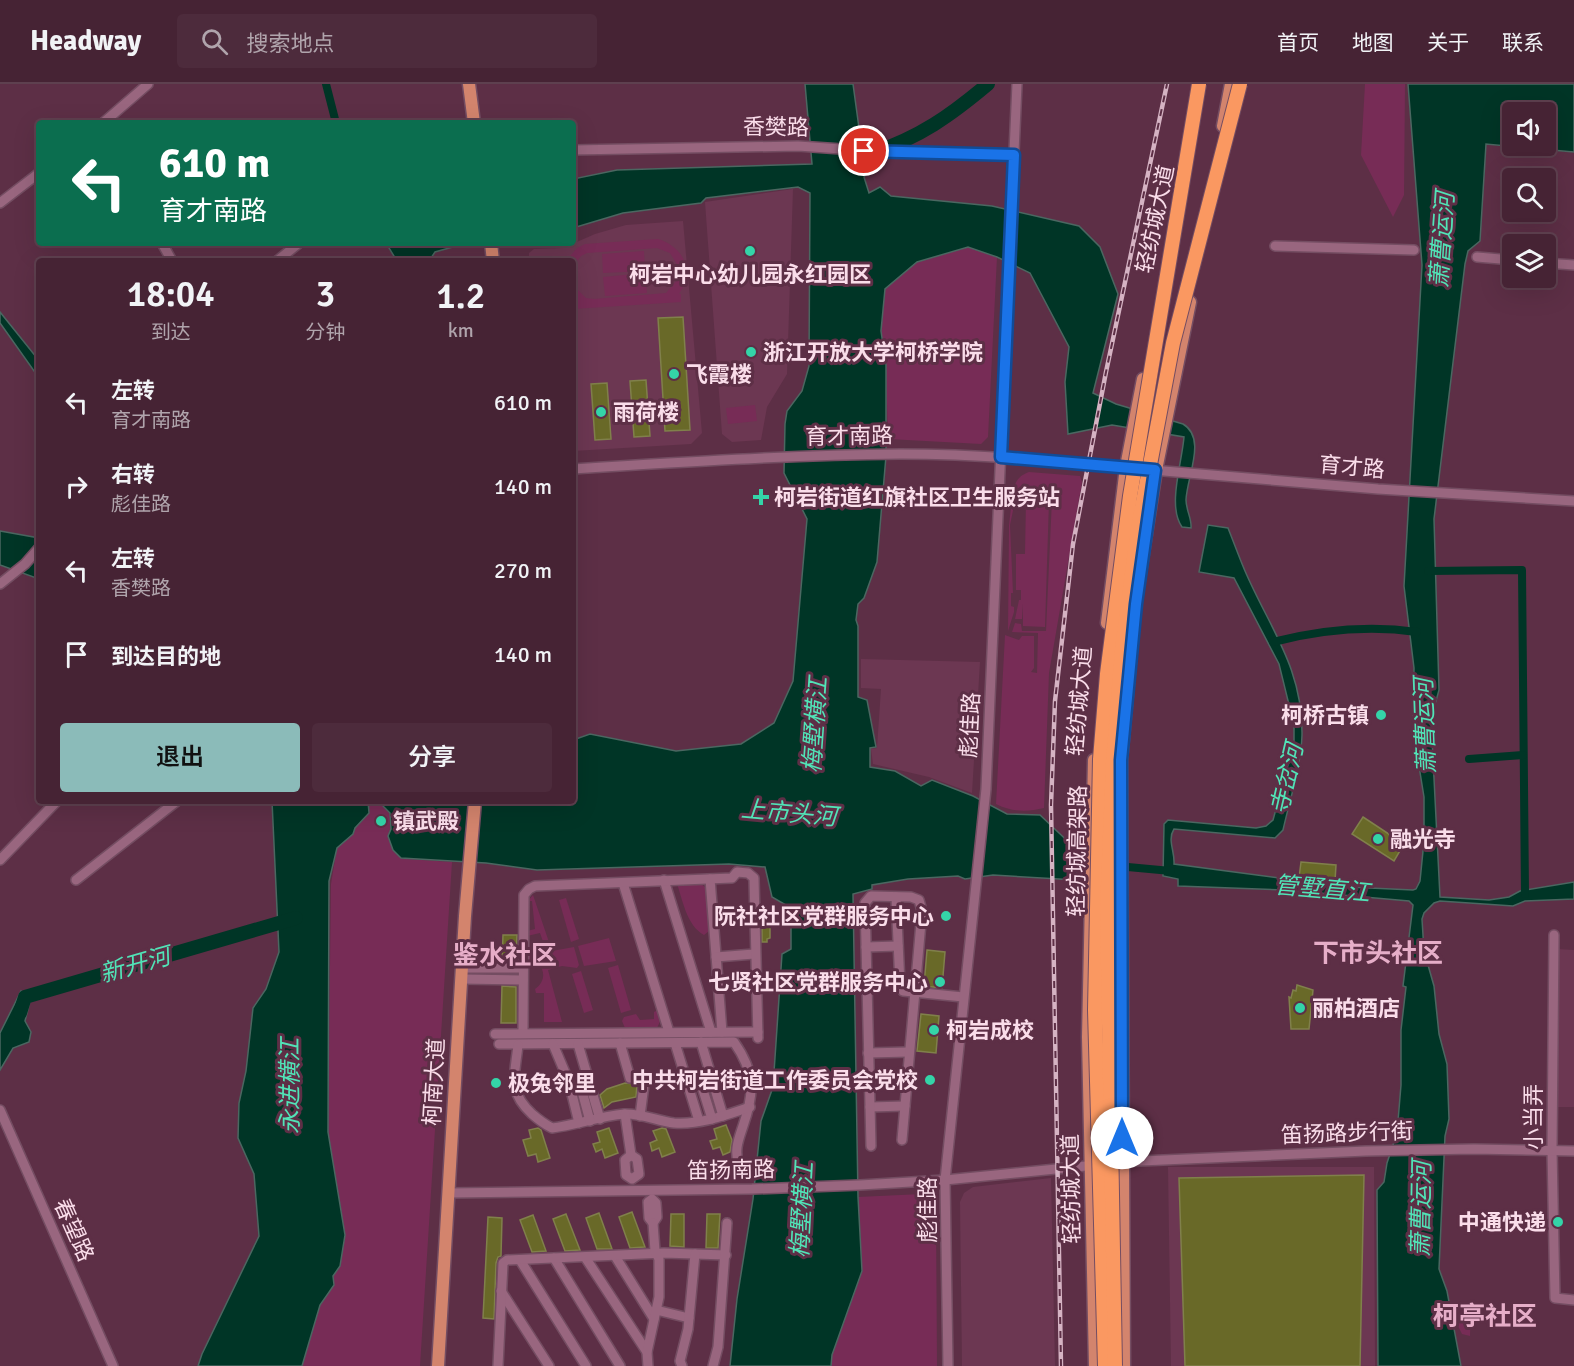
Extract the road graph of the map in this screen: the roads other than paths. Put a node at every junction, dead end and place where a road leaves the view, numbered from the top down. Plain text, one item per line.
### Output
1 (148, 84) edge
2 (469, 84) edge
3 (1017, 84) edge
4 (1199, 84) edge
5 (1204, 84) edge
6 (1231, 84) edge
7 (1240, 84) edge
8 (106, 120) edge
9 (474, 120) edge
10 (576, 150) edge
11 (1014, 155) junction
12 (36, 175) edge
13 (0, 203) edge
14 (296, 246) edge
15 (1275, 246) dead end
16 (1414, 250) dead end
17 (1478, 257) dead end
18 (282, 258) edge
19 (1502, 259) edge
20 (1556, 263) edge
21 (1574, 265) edge
22 (1001, 457) junction
23 (1126, 467) junction
24 (576, 469) edge
25 (1155, 470) junction
26 (1574, 501) edge
27 (36, 551) edge
28 (0, 584) edge
29 (54, 804) edge
30 (173, 804) edge
31 (475, 804) edge
32 (0, 860) edge
33 (710, 879) junction
34 (76, 880) dead end
35 (664, 880) junction
36 (623, 882) junction
37 (896, 897) junction
38 (1554, 935) dead end
39 (898, 946) junction
40 (866, 947) junction
41 (754, 954) junction
42 (716, 957) junction
43 (523, 968) junction
44 (461, 973) junction
45 (523, 980) junction
46 (914, 991) junction
47 (963, 997) junction
48 (677, 1018) dead end
49 (667, 1028) junction
50 (523, 1032) junction
51 (711, 1032) junction
52 (722, 1032) junction
53 (495, 1034) dead end
54 (675, 1042) junction
55 (701, 1042) junction
56 (620, 1043) junction
57 (500, 1044) dead end
58 (553, 1044) junction
59 (578, 1044) junction
60 (518, 1045) junction
61 (908, 1052) junction
62 (868, 1053) junction
63 (704, 1090) dead end
64 (582, 1091) dead end
65 (904, 1106) junction
66 (750, 1107) junction
67 (870, 1107) junction
68 (0, 1110) edge
69 (625, 1114) junction
70 (640, 1116) junction
71 (723, 1116) junction
72 (712, 1119) junction
73 (595, 1120) junction
74 (699, 1121) junction
75 (579, 1123) junction
76 (902, 1140) dead end
77 (871, 1146) dead end
78 (1552, 1150) junction
79 (1574, 1150) edge
80 (1122, 1161) junction
81 (1092, 1165) junction
82 (739, 1167) dead end
83 (945, 1180) junction
84 (633, 1191) junction
85 (448, 1193) junction
86 (652, 1195) junction
87 (727, 1223) dead end
88 (694, 1254) junction
89 (657, 1255) junction
90 (726, 1255) junction
91 (615, 1256) junction
92 (585, 1257) junction
93 (554, 1258) junction
94 (520, 1260) junction
95 (501, 1291) junction
96 (1574, 1300) edge
97 (655, 1314) junction
98 (689, 1318) junction
99 (647, 1352) junction
100 (113, 1366) edge
101 (438, 1366) edge
102 (498, 1366) edge
103 (549, 1366) edge
104 (586, 1366) edge
105 (620, 1366) edge
106 (648, 1366) edge
107 (682, 1366) edge
108 (713, 1366) edge
109 (948, 1366) edge
110 (1095, 1366) edge
111 (1105, 1366) edge
112 (1115, 1366) edge
113 (1124, 1366) edge

1 - 8 street
2 - 9 main road
3 - 11 street, 彪佳路
4 - 111 highway, 轻纺城高架路, bridge
5 - 23 main road, 轻纺城大道
6 - 25 main road
7 - 112 highway, 轻纺城高架路, bridge
10 - 11 street, 香樊路
11 - 22 street, 彪佳路
12 - 13 street
14 - 18 street
15 - 16 street
17 - 19 street
20 - 21 street
22 - 23 street, 育才南路
22 - 24 street, 育才南路
22 - 47 street, 彪佳路
23 - 25 street, 育才路
23 - 81 main road, 轻纺城大道
25 - 26 street, 育才路
25 - 80 main road
27 - 28 street
29 - 32 street
30 - 34 street
31 - 44 main road, 柯南大道
33 - 35 street
33 - 41 street
33 - 42 street
35 - 36 street
35 - 51 street
36 - 43 street
36 - 49 street
37 - 39 street
37 - 40 street
37 - 46 street
38 - 78 street, 小当弄
39 - 40 street
39 - 46 street
40 - 62 street
41 - 42 street
41 - 52 street
42 - 52 street
43 - 44 street
43 - 45 street
44 - 45 street
44 - 85 main road, 柯南大道
45 - 50 street
46 - 47 street
46 - 61 street
47 - 83 street, 彪佳路
48 - 49 street
49 - 50 street
49 - 51 street
50 - 53 street
51 - 52 street
54 - 55 street
54 - 56 street
54 - 74 street
55 - 66 street
55 - 71 street
56 - 59 street
56 - 70 street
57 - 60 street
58 - 59 street
58 - 60 street
58 - 75 street
59 - 73 street
60 - 75 street
61 - 62 street
61 - 65 street
62 - 67 street
63 - 72 street
64 - 73 street
65 - 67 street
65 - 76 street
66 - 71 street
66 - 82 street
67 - 77 street
68 - 100 street, 春望路
69 - 70 street
69 - 73 street
69 - 84 street
70 - 74 street
71 - 72 street
72 - 74 street
73 - 75 street
78 - 79 street, 笛扬路步行街
78 - 80 street, 笛扬路步行街
78 - 96 street, 小当弄
80 - 81 street, 笛扬南路
80 - 113 main road
81 - 83 street, 笛扬南路
81 - 110 main road, 轻纺城大道
83 - 86 street, 笛扬南路
83 - 109 street, 彪佳路
84 - 85 street, 笛扬南路
84 - 86 street, 笛扬南路
85 - 101 main road, 柯南大道
86 - 89 street
87 - 90 street
88 - 89 street
88 - 90 street
88 - 98 street
89 - 91 street
89 - 97 street
90 - 108 street
91 - 92 street
91 - 97 street
92 - 93 street
92 - 99 street
93 - 94 street
93 - 105 street
94 - 95 street
94 - 104 street
95 - 102 street
95 - 103 street
97 - 98 street
97 - 99 street
98 - 107 street
99 - 106 street

